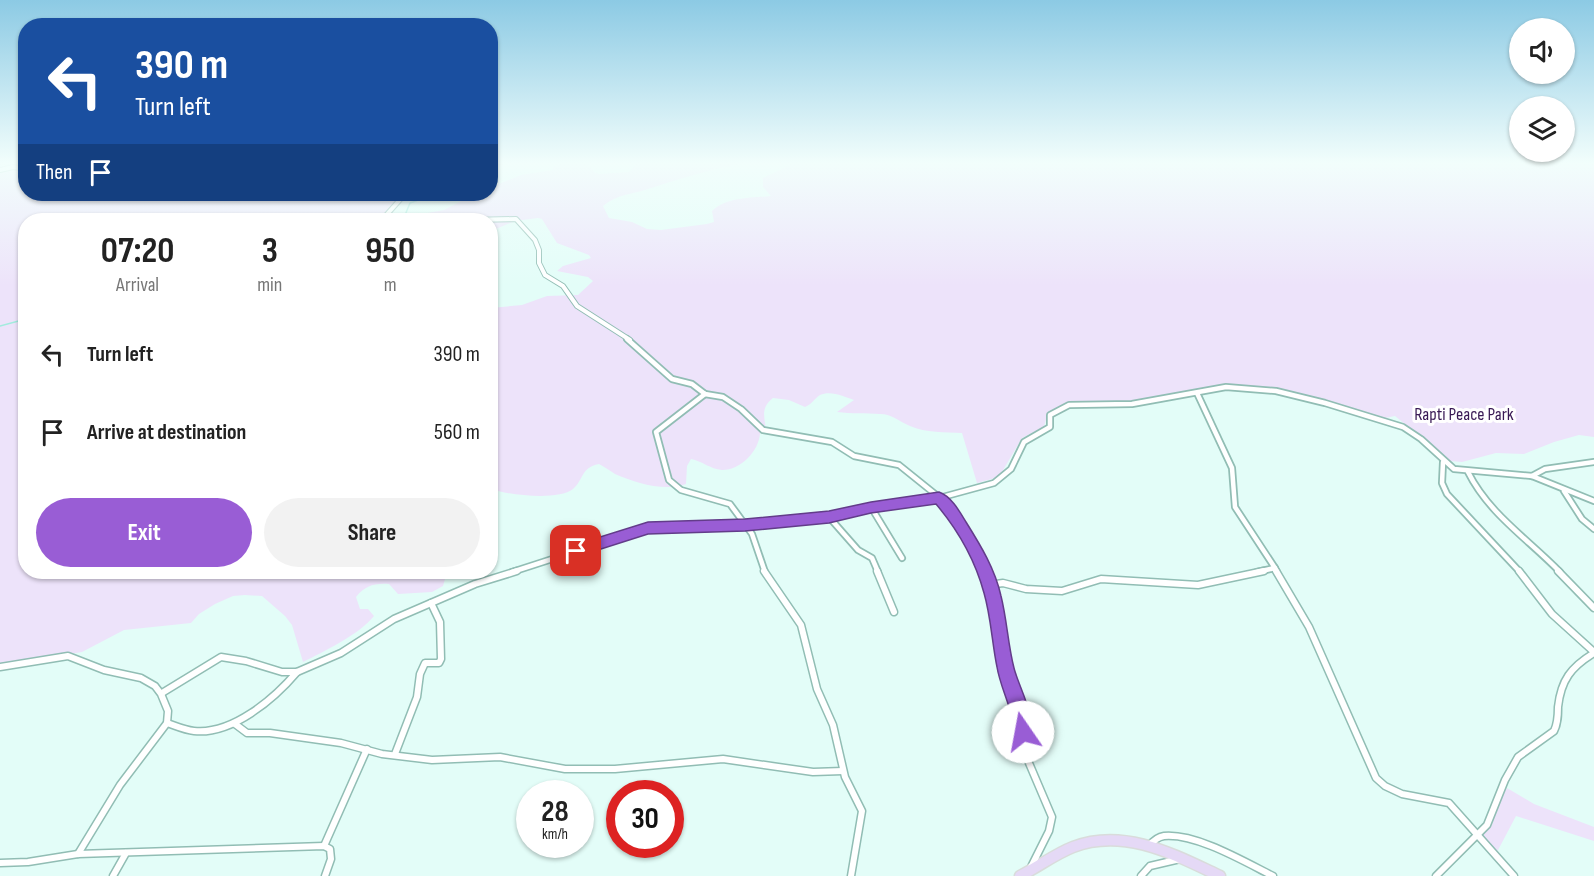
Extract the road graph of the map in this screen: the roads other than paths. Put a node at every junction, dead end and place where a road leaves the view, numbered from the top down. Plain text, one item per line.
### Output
1 (498, 218) edge
2 (705, 393) junction
3 (1197, 393) junction
4 (1443, 462) junction
5 (1594, 462) edge
6 (1468, 472) junction
7 (1532, 476) junction
8 (1564, 490) junction
9 (939, 498) junction
10 (1594, 501) edge
11 (871, 507) junction
12 (829, 517) junction
13 (745, 525) junction
14 (1594, 529) edge
15 (902, 558) dead end
16 (1275, 568) junction
17 (498, 576) edge
18 (489, 579) edge
19 (989, 585) junction
20 (431, 603) junction
21 (1594, 608) edge
22 (894, 612) dead end
23 (1594, 652) edge
24 (0, 667) edge
25 (297, 672) junction
26 (162, 693) junction
27 (167, 723) junction
28 (235, 724) junction
29 (367, 749) junction
30 (395, 754) junction
31 (843, 771) junction
32 (1478, 835) junction
33 (324, 846) junction
34 (1149, 846) junction
35 (126, 853) junction
36 (78, 854) junction
37 (1182, 859) junction
38 (0, 863) edge
39 (1024, 874) edge
40 (113, 876) edge
41 (325, 876) edge
42 (851, 876) edge
43 (1141, 876) edge
44 (1220, 876) edge
45 (1273, 876) edge
46 (1436, 876) edge
47 (1514, 876) edge

1 - 2 street
2 - 9 street
2 - 13 street
3 - 4 street
3 - 9 street
3 - 16 street
4 - 6 street
4 - 23 street
5 - 7 street
6 - 7 street
6 - 21 street
7 - 8 street
8 - 10 street
8 - 14 street
9 - 11 street
9 - 19 street
11 - 12 street
11 - 15 street
12 - 13 street
12 - 22 street
13 - 17 street
13 - 31 street
16 - 19 street
16 - 32 street
18 - 20 street
19 - 39 street
20 - 25 street
20 - 30 street
23 - 32 street
24 - 26 street
25 - 26 street
25 - 28 street
26 - 27 street
27 - 28 street
27 - 36 street
28 - 29 street
29 - 30 street
29 - 33 street
30 - 31 street
31 - 42 street
32 - 46 street
32 - 47 street
33 - 35 street
33 - 41 street
34 - 37 main road
34 - 39 main road
34 - 45 street
35 - 36 street
35 - 40 street
36 - 38 street
37 - 43 street
37 - 44 main road

